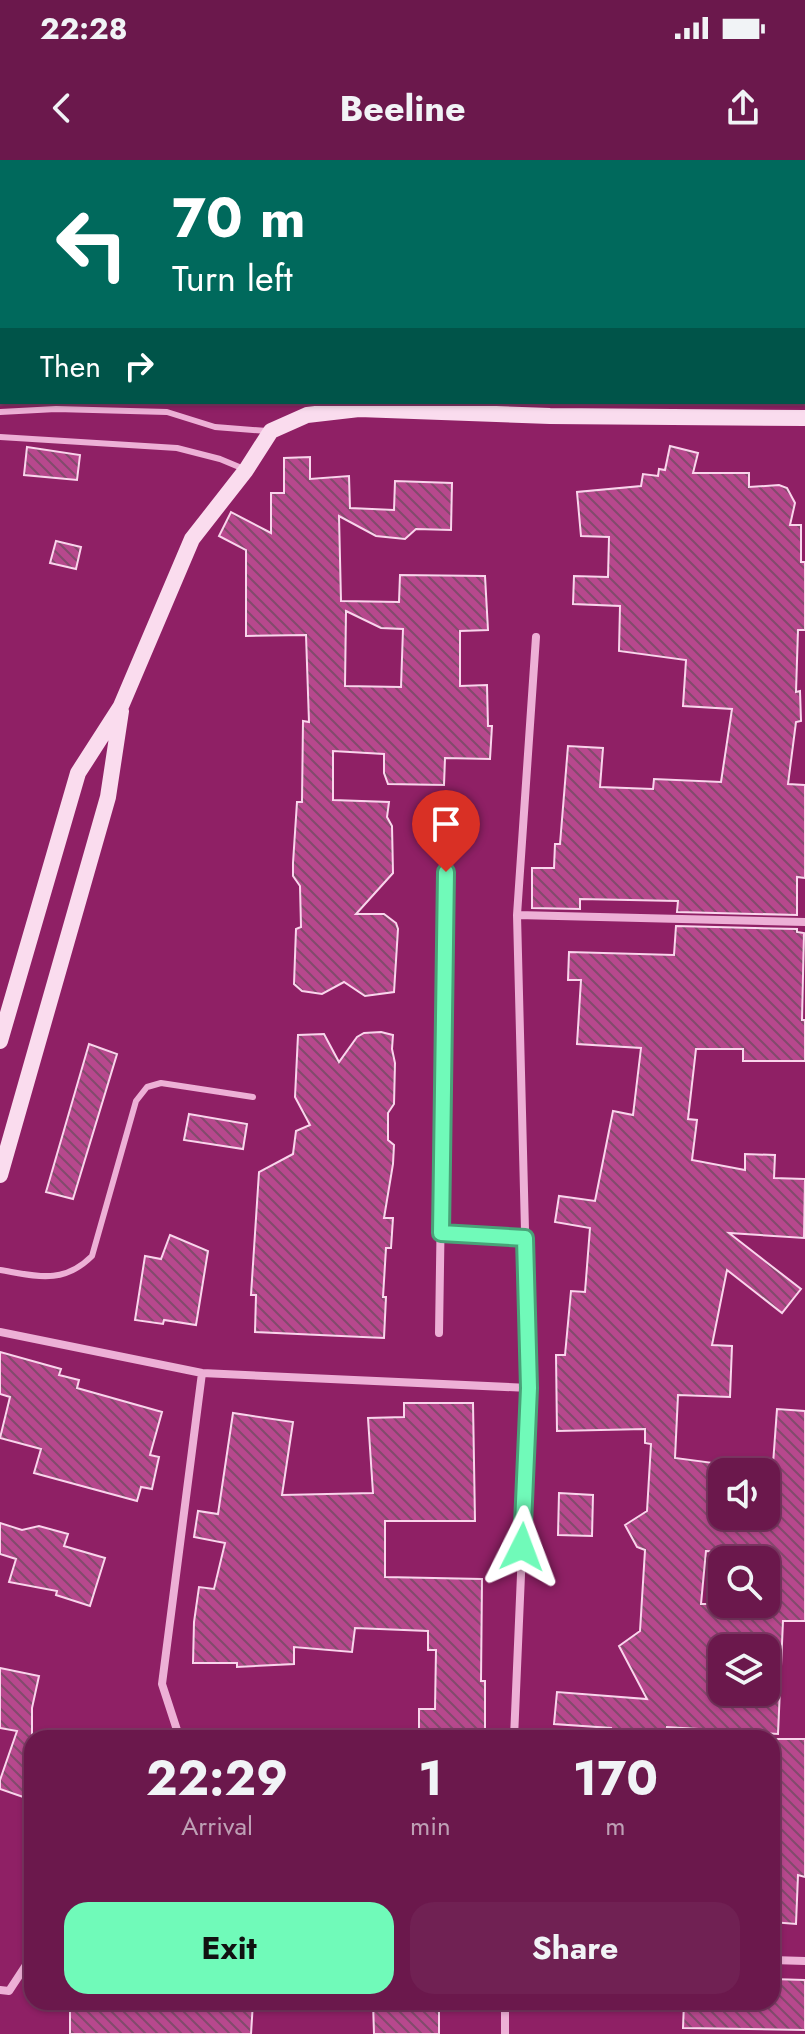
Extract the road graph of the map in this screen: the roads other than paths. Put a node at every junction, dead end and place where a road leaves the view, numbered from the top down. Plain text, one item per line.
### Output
1 (0, 412) edge
2 (805, 418) edge
3 (271, 431) junction
4 (0, 437) edge
5 (246, 470) junction
6 (536, 637) dead end
7 (121, 706) junction
8 (446, 872) dead end
9 (517, 915) junction
10 (805, 922) edge
11 (0, 1041) edge
12 (253, 1097) dead end
13 (0, 1175) edge
14 (441, 1233) junction
15 (525, 1238) junction
16 (0, 1270) edge
17 (0, 1332) edge
18 (439, 1333) dead end
19 (202, 1373) junction
20 (529, 1388) junction
21 (177, 1730) edge
22 (514, 1730) edge
23 (780, 1960) edge
24 (805, 1961) edge
25 (24, 1968) edge
26 (0, 1990) edge
27 (505, 2010) edge
28 (505, 2034) edge

1 - 3 lane
2 - 3 main road
3 - 5 main road
4 - 5 lane
5 - 7 main road
6 - 9 street
7 - 11 main road
7 - 13 main road
8 - 14 street
9 - 10 street
9 - 15 street
12 - 16 lane
14 - 15 street
14 - 18 street
15 - 20 street
17 - 19 street
19 - 20 street
19 - 21 street
20 - 22 street
23 - 24 street
25 - 26 street
27 - 28 street

